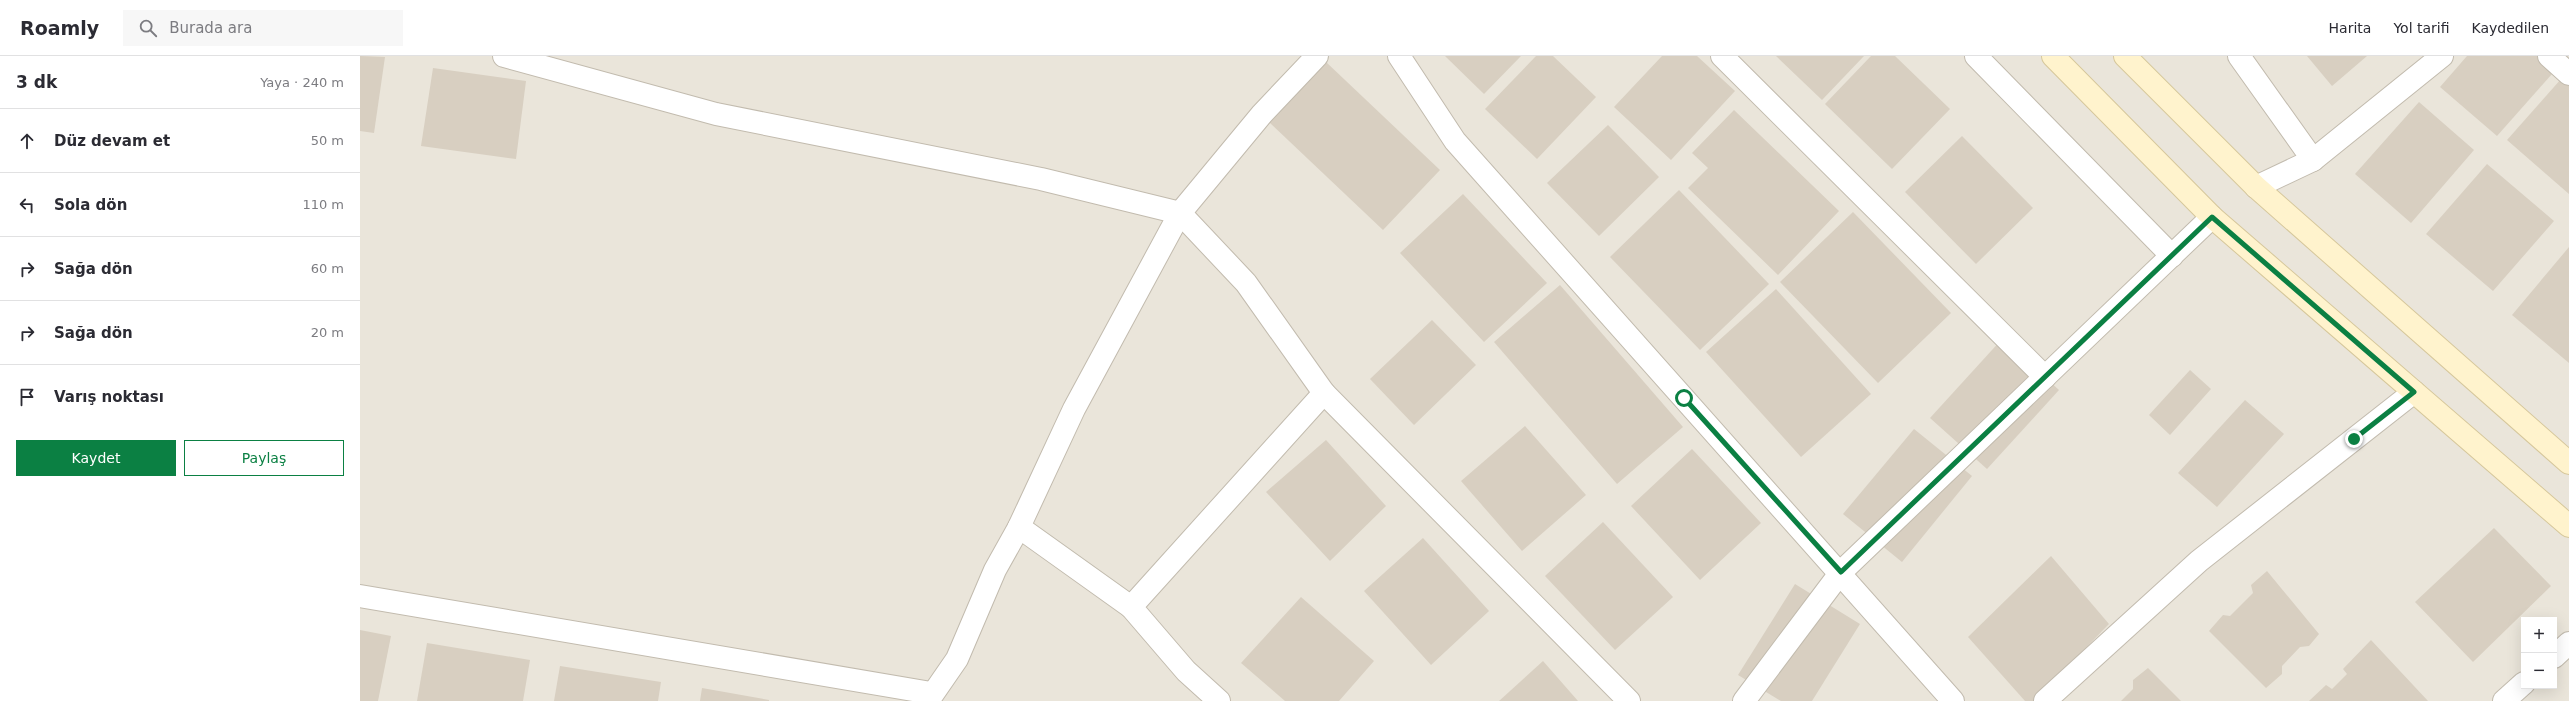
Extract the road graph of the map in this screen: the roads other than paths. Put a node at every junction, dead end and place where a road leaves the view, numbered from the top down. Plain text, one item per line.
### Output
1 (504, 56) edge
2 (1317, 56) edge
3 (1399, 56) edge
4 (1722, 56) edge
5 (1976, 56) edge
6 (2053, 56) edge
7 (2125, 56) edge
8 (2239, 56) edge
9 (2442, 56) edge
10 (2549, 56) edge
11 (2569, 74) edge
12 (2313, 160) junction
13 (2256, 187) junction
14 (1180, 213) junction
15 (2212, 217) junction
16 (2172, 256) junction
17 (2045, 377) junction
18 (2414, 392) junction
19 (1324, 393) junction
20 (2569, 463) edge
21 (2569, 526) edge
22 (1019, 527) junction
23 (1841, 572) junction
24 (360, 596) edge
25 (1131, 607) junction
26 (2569, 643) edge
27 (2557, 654) edge
28 (2521, 686) edge
29 (929, 697) edge
30 (1218, 701) edge
31 (1628, 701) edge
32 (1744, 701) edge
33 (1953, 701) edge
34 (2045, 701) edge
35 (2504, 701) edge

1 - 14 street
2 - 14 street
3 - 23 street
4 - 17 street
5 - 16 street
6 - 15 main road
7 - 13 main road
8 - 12 street
9 - 12 street
10 - 11 street
12 - 13 street
13 - 20 main road
14 - 19 street
14 - 22 street
15 - 16 street
15 - 18 main road
16 - 17 street
17 - 23 street
18 - 21 main road
18 - 34 street
19 - 25 street
19 - 31 street
22 - 25 street
22 - 29 street
23 - 32 street
23 - 33 street
24 - 29 street
25 - 30 street
26 - 27 street
28 - 35 street

